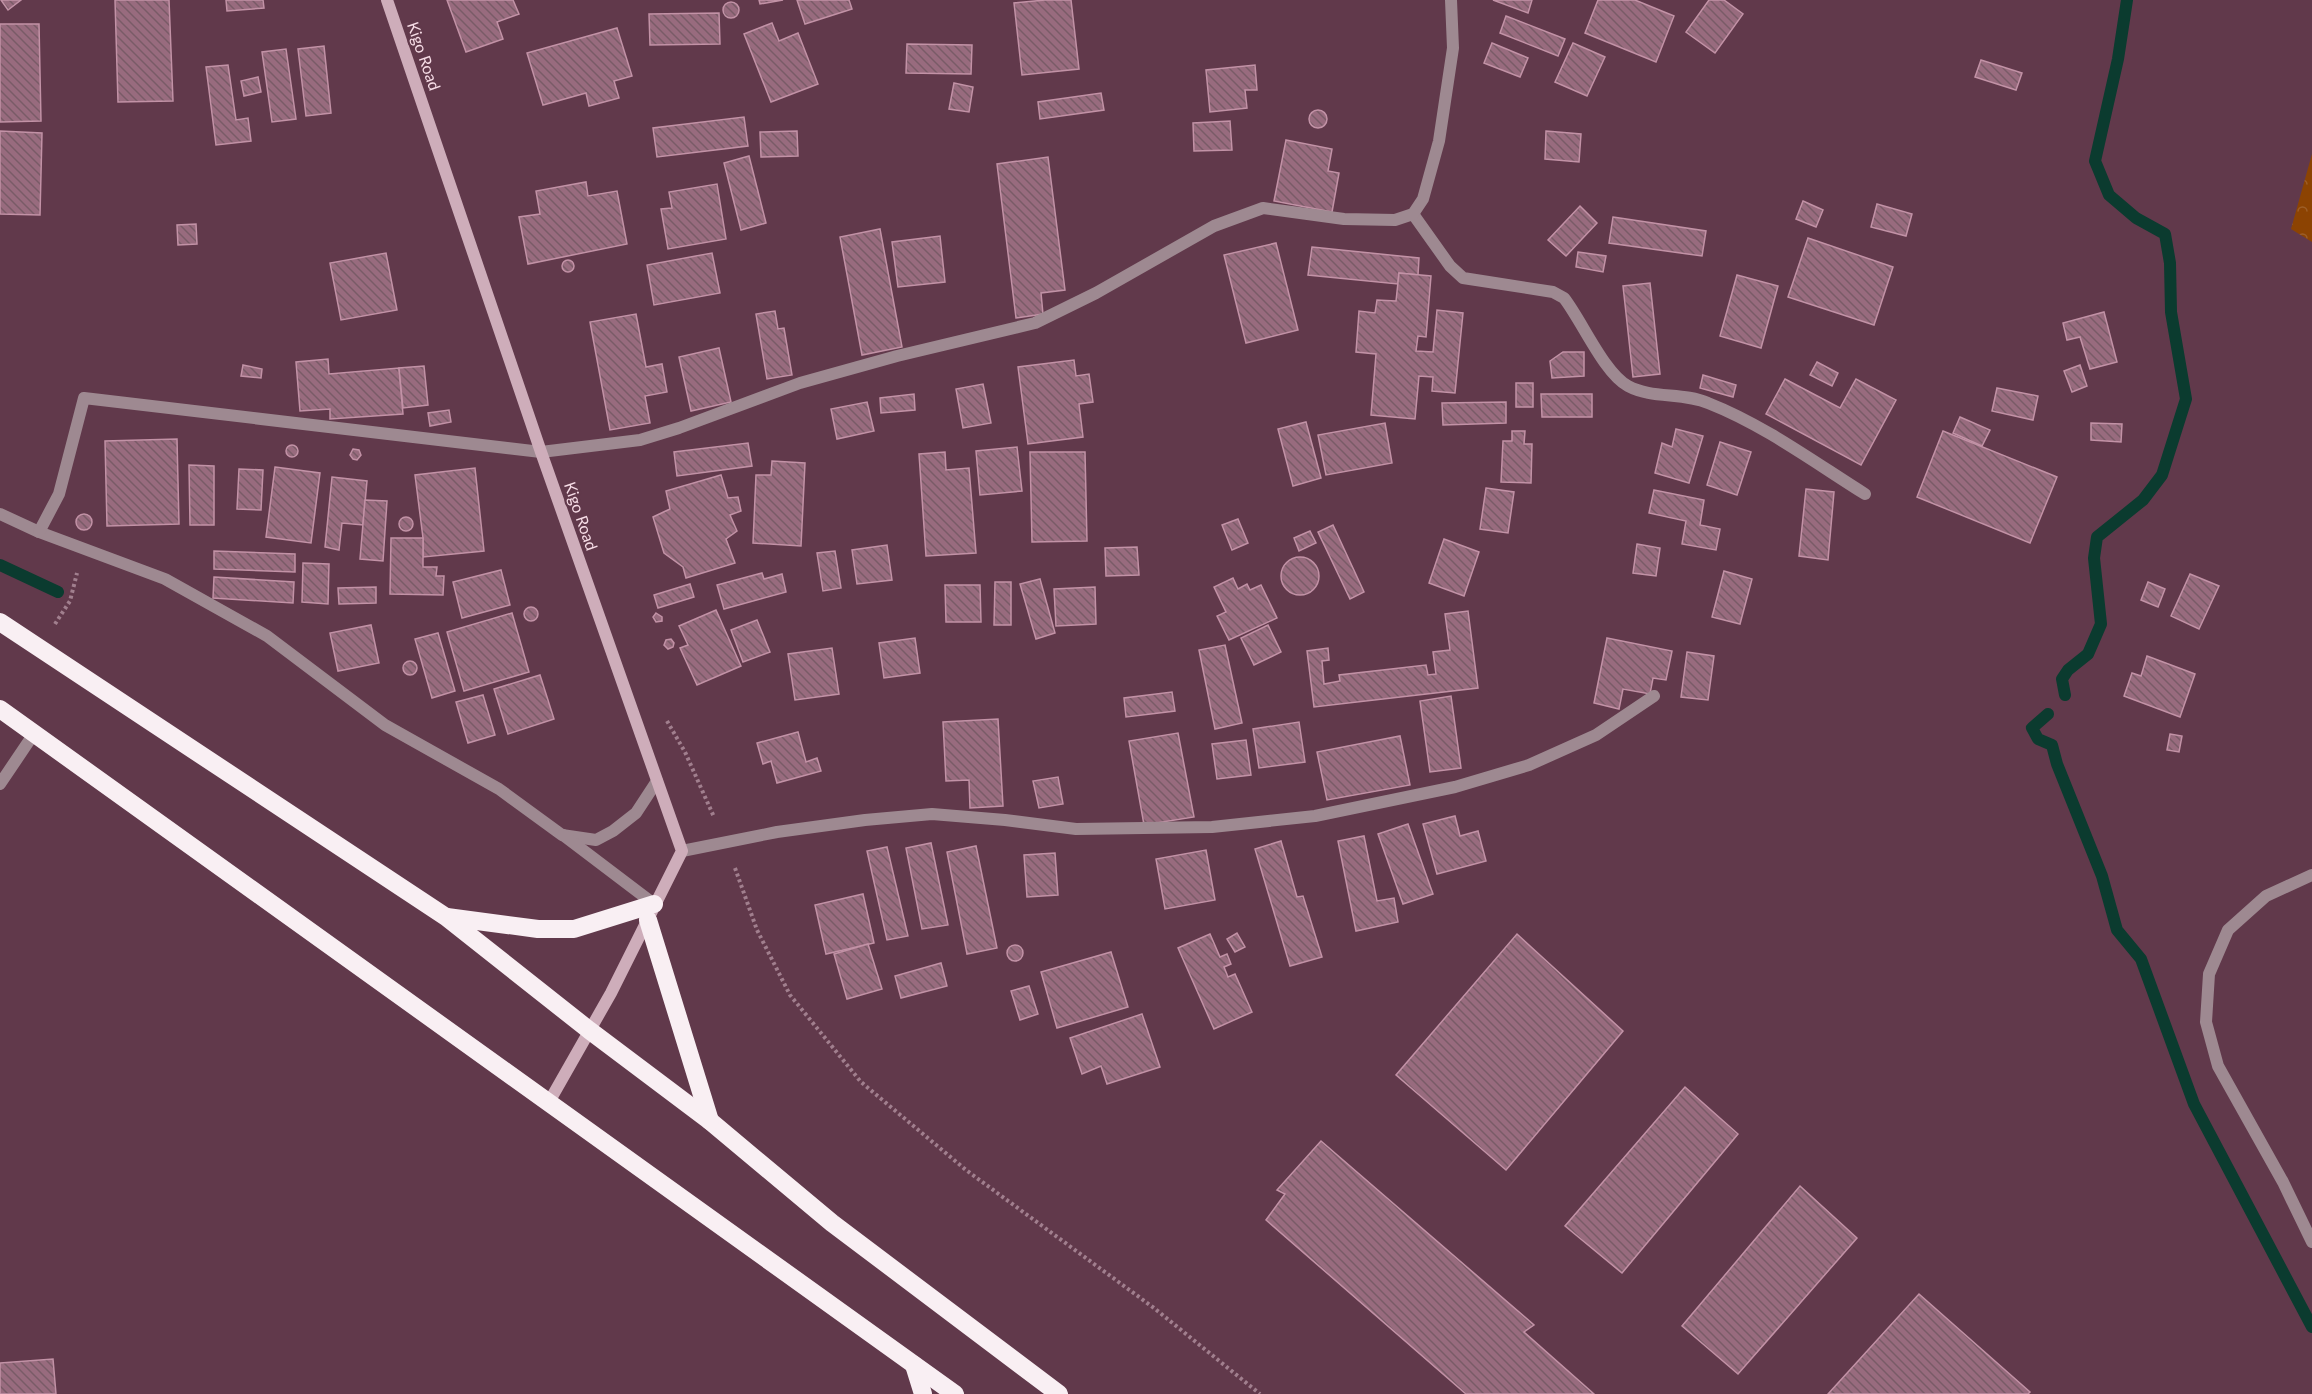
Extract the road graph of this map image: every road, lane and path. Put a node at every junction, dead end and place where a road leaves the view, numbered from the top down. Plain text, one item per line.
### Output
1 (387, 0) edge
2 (1451, 0) edge
3 (1413, 214) junction
4 (541, 452) junction
5 (1865, 494) dead end
6 (0, 514) edge
7 (39, 532) junction
8 (0, 622) edge
9 (1654, 696) dead end
10 (0, 709) edge
11 (661, 711) dead end
12 (35, 732) junction
13 (657, 781) junction
14 (0, 784) edge
15 (562, 835) junction
16 (725, 842) junction
17 (682, 851) junction
18 (2312, 875) edge
19 (651, 912) junction
20 (446, 917) junction
21 (589, 1030) junction
22 (549, 1102) junction
23 (710, 1121) junction
24 (2312, 1242) edge
25 (914, 1365) junction
26 (923, 1394) edge
27 (954, 1394) edge
28 (1059, 1394) edge
29 (1260, 1394) edge

1 - 4 street, Kigo Road
2 - 3 street
3 - 4 street
3 - 5 street
4 - 7 street
4 - 13 street, Kigo Road
6 - 7 street
7 - 15 street
8 - 20 highway
9 - 16 street
10 - 12 highway
11 - 16 path
12 - 14 street
12 - 22 highway
13 - 15 street
13 - 17 street, Kigo Road
15 - 19 street
16 - 17 street
16 - 29 path
17 - 19 street
18 - 24 street
19 - 20 highway
19 - 21 street
19 - 23 highway
20 - 21 highway
21 - 22 street
21 - 23 highway
22 - 25 highway
23 - 28 highway
25 - 26 highway
25 - 27 highway

